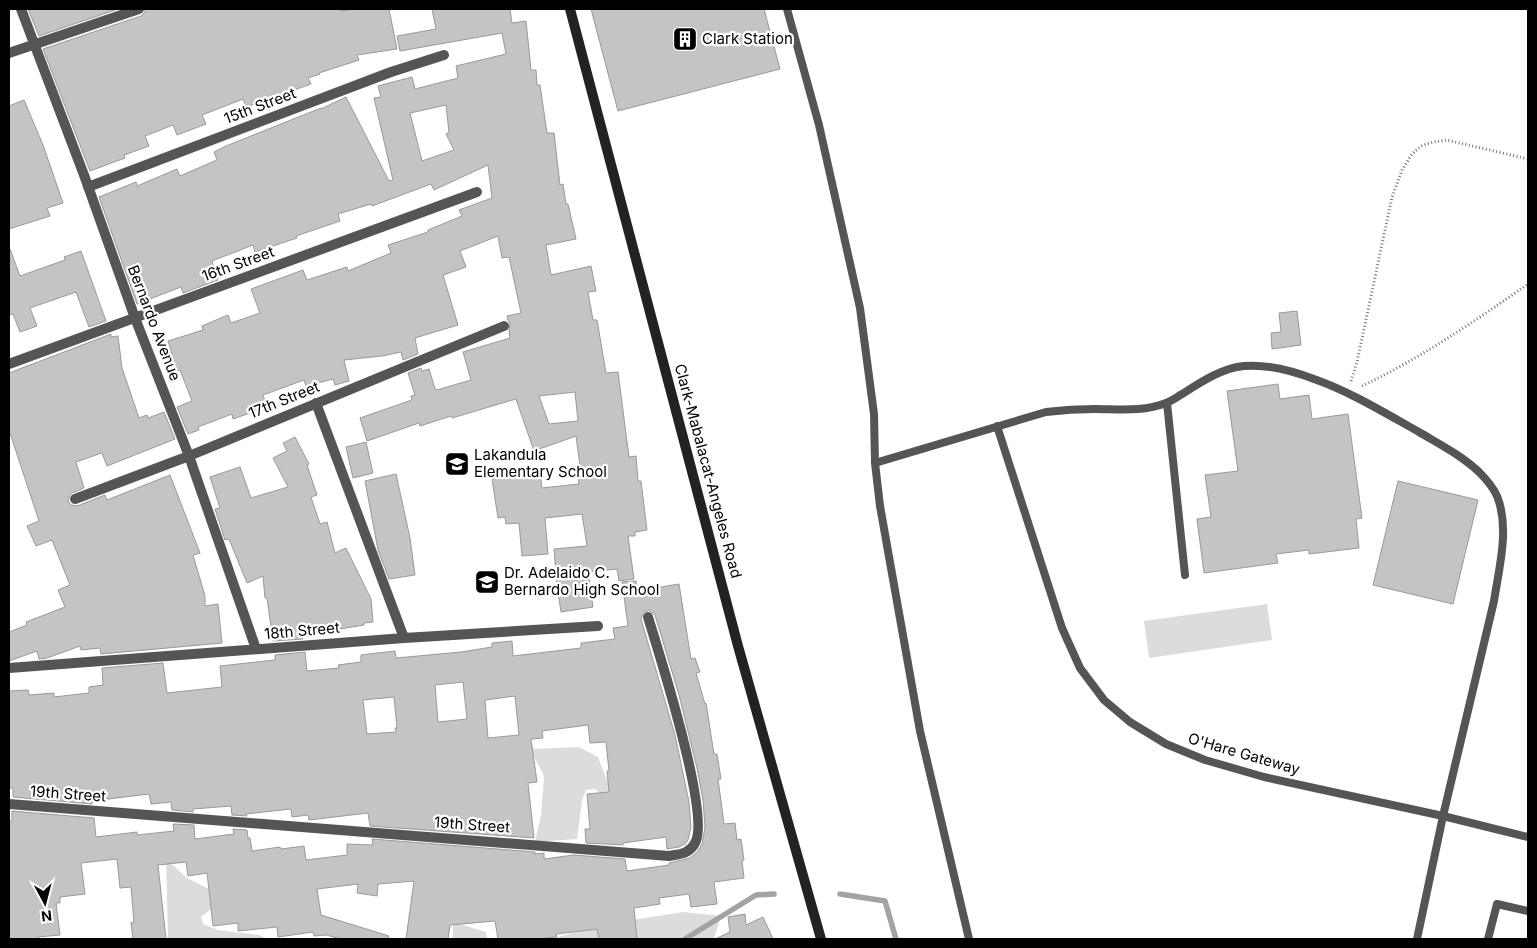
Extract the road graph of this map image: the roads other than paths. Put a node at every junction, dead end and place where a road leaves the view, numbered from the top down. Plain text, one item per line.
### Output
1 (21, 9) edge
2 (139, 9) edge
3 (570, 9) edge
4 (788, 9) edge
5 (34, 44) junction
6 (9, 53) edge
7 (444, 55) dead end
8 (88, 187) junction
9 (477, 192) dead end
10 (135, 318) junction
11 (504, 326) dead end
12 (9, 364) edge
13 (316, 403) junction
14 (1167, 403) junction
15 (997, 426) junction
16 (188, 456) junction
17 (875, 463) junction
18 (75, 499) dead end
19 (1185, 575) dead end
20 (648, 617) dead end
21 (598, 626) dead end
22 (404, 638) junction
23 (256, 649) junction
24 (9, 668) edge
25 (9, 804) edge
26 (1443, 816) junction
27 (1528, 837) edge
28 (1528, 911) edge
29 (820, 939) edge
30 (969, 939) edge
31 (1417, 939) edge
32 (1488, 939) edge

1 - 5 street, Bernardo Avenue
2 - 5 street
3 - 29 main road, Clark-Mabalacat-Angeles Road
4 - 17 lane
5 - 6 street
5 - 8 street, Bernardo Avenue
7 - 8 street, 15th Street
8 - 10 street, Bernardo Avenue
9 - 10 street, 16th Street
10 - 12 street, 16th Street
10 - 16 street, Bernardo Avenue
11 - 13 street, 17th Street
13 - 16 street, 17th Street
13 - 22 street
14 - 15 lane
14 - 19 lane
14 - 26 lane
15 - 17 lane
15 - 26 lane, O'Hare Gateway
16 - 18 street, 17th Street
16 - 23 street, Bernardo Avenue
17 - 30 lane
20 - 25 street, 19th Street
21 - 22 street, 18th Street
22 - 23 street, 18th Street
23 - 24 street, 18th Street
26 - 27 lane, O'Hare Gateway
26 - 31 lane
28 - 32 lane

